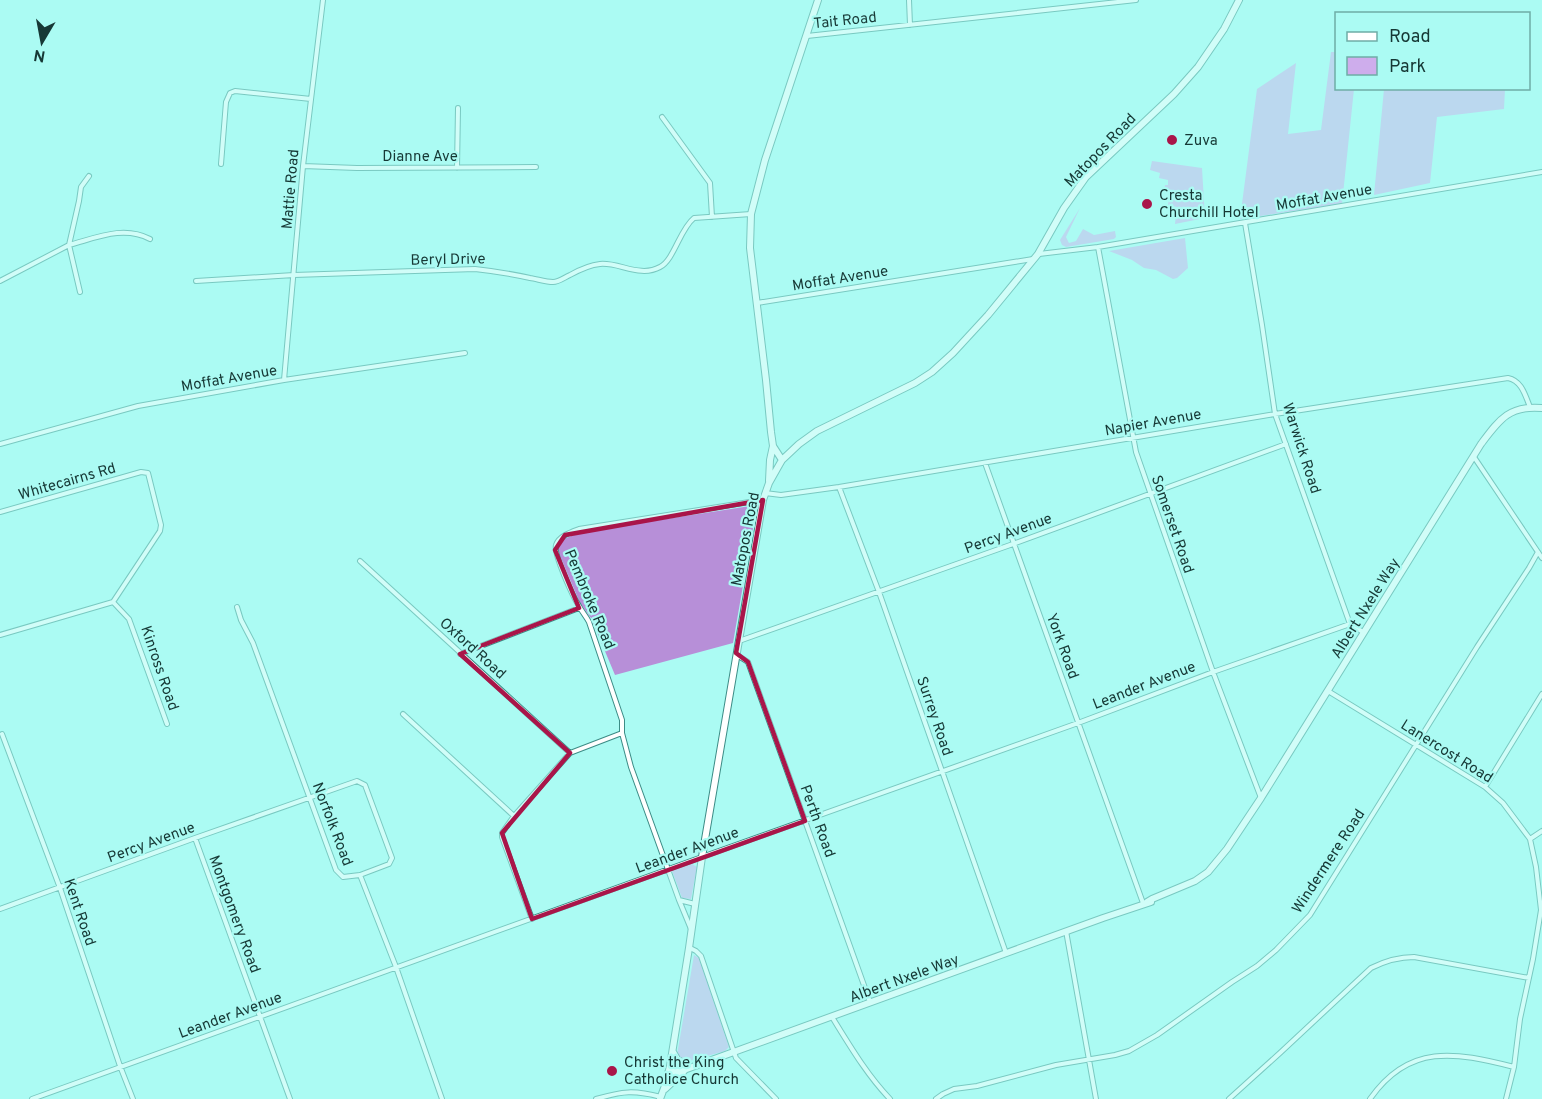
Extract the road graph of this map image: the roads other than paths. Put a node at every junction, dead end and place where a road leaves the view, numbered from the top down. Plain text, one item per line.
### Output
1 (323, 0) edge
2 (818, 0) edge
3 (909, 0) edge
4 (1136, 0) edge
5 (1239, 0) edge
6 (910, 25) junction
7 (807, 36) junction
8 (311, 99) junction
9 (458, 108) dead end
10 (662, 117) dead end
11 (221, 164) dead end
12 (303, 166) junction
13 (536, 167) dead end
14 (457, 168) junction
15 (1542, 172) edge
16 (89, 176) dead end
17 (751, 214) junction
18 (712, 217) junction
19 (1245, 223) junction
20 (150, 239) dead end
21 (69, 245) junction
22 (1098, 247) junction
23 (1036, 256) junction
24 (294, 275) junction
25 (196, 280) dead end
26 (0, 281) edge
27 (80, 292) dead end
28 (757, 303) junction
29 (465, 353) dead end
30 (284, 381) junction
31 (1530, 407) junction
32 (1542, 408) edge
33 (1275, 414) junction
34 (1134, 438) junction
35 (0, 444) edge
36 (1286, 444) junction
37 (773, 446) junction
38 (1474, 457) junction
39 (782, 460) junction
40 (986, 463) junction
41 (769, 483) junction
42 (839, 487) junction
43 (1149, 494) junction
44 (764, 496) junction
45 (0, 512) edge
46 (1013, 544) junction
47 (1538, 552) junction
48 (1542, 558) edge
49 (360, 561) dead end
50 (879, 592) junction
51 (113, 602) junction
52 (237, 607) dead end
53 (579, 608) junction
54 (1350, 624) junction
55 (1363, 632) junction
56 (0, 635) edge
57 (738, 641) junction
58 (460, 654) junction
59 (736, 655) junction
60 (1213, 672) junction
61 (1327, 690) junction
62 (1542, 694) edge
63 (403, 714) dead end
64 (1078, 723) junction
65 (166, 724) dead end
66 (622, 733) junction
67 (2, 734) dead end
68 (1416, 746) junction
69 (570, 753) junction
70 (941, 772) junction
71 (1485, 787) junction
72 (310, 797) junction
73 (1261, 798) junction
74 (514, 816) junction
75 (805, 820) junction
76 (1542, 831) edge
77 (195, 838) junction
78 (1530, 839) junction
79 (702, 857) junction
80 (668, 870) junction
81 (360, 876) junction
82 (60, 888) junction
83 (679, 900) junction
84 (1145, 903) junction
85 (695, 904) junction
86 (0, 909) edge
87 (1542, 910) edge
88 (532, 919) junction
89 (692, 930) junction
90 (1066, 931) junction
91 (689, 948) junction
92 (1006, 953) junction
93 (396, 967) junction
94 (1528, 978) junction
95 (870, 1002) junction
96 (260, 1017) junction
97 (832, 1017) junction
98 (672, 1052) junction
99 (733, 1052) junction
100 (1089, 1059) junction
101 (120, 1066) junction
102 (1514, 1067) junction
103 (688, 1068) junction
104 (669, 1069) junction
105 (1235, 1094) junction
106 (661, 1096) edge
107 (32, 1099) edge
108 (133, 1099) edge
109 (290, 1099) edge
110 (442, 1099) edge
111 (596, 1099) edge
112 (776, 1099) edge
113 (890, 1099) edge
114 (936, 1099) edge
115 (1096, 1099) edge
116 (1229, 1099) edge
117 (1239, 1099) edge
118 (1370, 1099) edge
119 (1506, 1099) edge

1 - 8 street, Mattie Road
2 - 7 main road
3 - 6 street
4 - 6 street, Tait Road
5 - 23 main road, Matopos Road
6 - 7 street, Tait Road
7 - 17 main road
8 - 11 street
8 - 12 street, Mattie Road
9 - 14 street
10 - 18 street
12 - 14 street, Dianne Ave
12 - 24 street, Mattie Road
13 - 14 street, Dianne Ave
15 - 19 street, Moffat Avenue
16 - 21 street
17 - 18 street, Beryl Drive
17 - 28 main road
18 - 24 street, Beryl Drive
19 - 22 street, Moffat Avenue
19 - 33 street, Warwick Road
20 - 21 street
21 - 26 street
21 - 27 street
22 - 23 street, Moffat Avenue
22 - 34 street, Somerset Road
23 - 28 street, Moffat Avenue
23 - 39 main road, Matopos Road
24 - 25 street, Beryl Drive
24 - 30 street, Mattie Road
28 - 37 main road
29 - 30 street, Moffat Avenue
30 - 35 street, Moffat Avenue
31 - 32 main road, Albert Nxele Way
31 - 33 street, Napier Avenue
31 - 38 main road, Albert Nxele Way
33 - 34 street, Napier Avenue
33 - 36 street, Warwick Road
34 - 40 street, Napier Avenue
34 - 43 street, Somerset Road
36 - 43 street, Percy Avenue
36 - 54 street, Warwick Road
37 - 39 main road
37 - 41 main road
38 - 47 street
38 - 55 main road, Albert Nxele Way
39 - 41 main road, Matopos Road
40 - 42 street, Napier Avenue
40 - 46 street, York Road
41 - 44 main road, Matopos Road
42 - 44 street, Napier Avenue
42 - 50 street, Surrey Road
43 - 46 street, Percy Avenue
43 - 60 street, Somerset Road
44 - 53 street, Pembroke Road
44 - 57 main road, Matopos Road
45 - 51 street, Whitecairns Rd
46 - 50 street, Percy Avenue
46 - 64 street, York Road
47 - 48 street
47 - 68 street, Windermere Road
49 - 58 street, Oxford Road
50 - 57 street, Percy Avenue
50 - 70 street, Surrey Road
51 - 56 street
51 - 65 street, Kinross Road
52 - 72 street, Norfolk Road
53 - 58 street
53 - 66 street, Pembroke Road
54 - 55 street
54 - 60 street, Leander Avenue
55 - 61 main road, Albert Nxele Way
57 - 59 main road, Matopos Road
58 - 69 street, Oxford Road
59 - 75 street, Perth Road
59 - 79 main road, Matopos Road
60 - 64 street, Leander Avenue
60 - 73 street, Somerset Road
61 - 68 street, Lanercost Road
61 - 73 main road, Albert Nxele Way
62 - 71 street
63 - 74 street
64 - 70 street, Leander Avenue
64 - 84 street, York Road
66 - 69 street
66 - 80 street, Pembroke Road
67 - 82 street, Kent Road
68 - 71 street, Lanercost Road
68 - 100 street, Windermere Road
69 - 74 street
70 - 75 street, Leander Avenue
70 - 92 street, Surrey Road
71 - 78 street, Lanercost Road
72 - 77 street, Percy Avenue
72 - 81 street, Norfolk Road
72 - 81 street, Percy Avenue
73 - 84 main road, Albert Nxele Way
74 - 88 street
75 - 79 street, Leander Avenue
75 - 95 street, Perth Road
76 - 78 street
77 - 82 street, Percy Avenue
77 - 96 street, Montgomery Road
78 - 87 street, Lanercost Road
79 - 80 street, Leander Avenue
79 - 85 main road, Matopos Road
80 - 83 street, Pembroke Road
80 - 88 street, Leander Avenue
81 - 93 street, Norfolk Road
82 - 86 street, Percy Avenue
82 - 101 street, Kent Road
83 - 85 street
83 - 89 street, Pembroke Road
84 - 90 main road, Albert Nxele Way
85 - 89 main road, Matopos Road
87 - 94 street, Lanercost Road
88 - 93 street, Leander Avenue
89 - 91 main road, Matopos Road
90 - 92 main road, Albert Nxele Way
90 - 100 street
91 - 98 main road, Matopos Road
91 - 99 street
92 - 95 main road, Albert Nxele Way
93 - 96 street, Leander Avenue
93 - 110 street, Norfolk Road
94 - 102 street, Lanercost Road
94 - 105 street
95 - 97 main road, Albert Nxele Way
96 - 101 street, Leander Avenue
96 - 109 street, Montgomery Road
97 - 99 main road, Albert Nxele Way
97 - 113 street
98 - 103 main road
98 - 104 main road, Matopos Road
99 - 103 main road, Albert Nxele Way
99 - 112 street
100 - 114 street, Windermere Road
100 - 115 street
101 - 107 street, Leander Avenue
101 - 108 street, Kent Road
102 - 118 street
102 - 119 street, Lanercost Road
103 - 104 main road
103 - 106 main road
104 - 106 main road, Matopos Road
105 - 116 street
105 - 117 street
106 - 111 street

